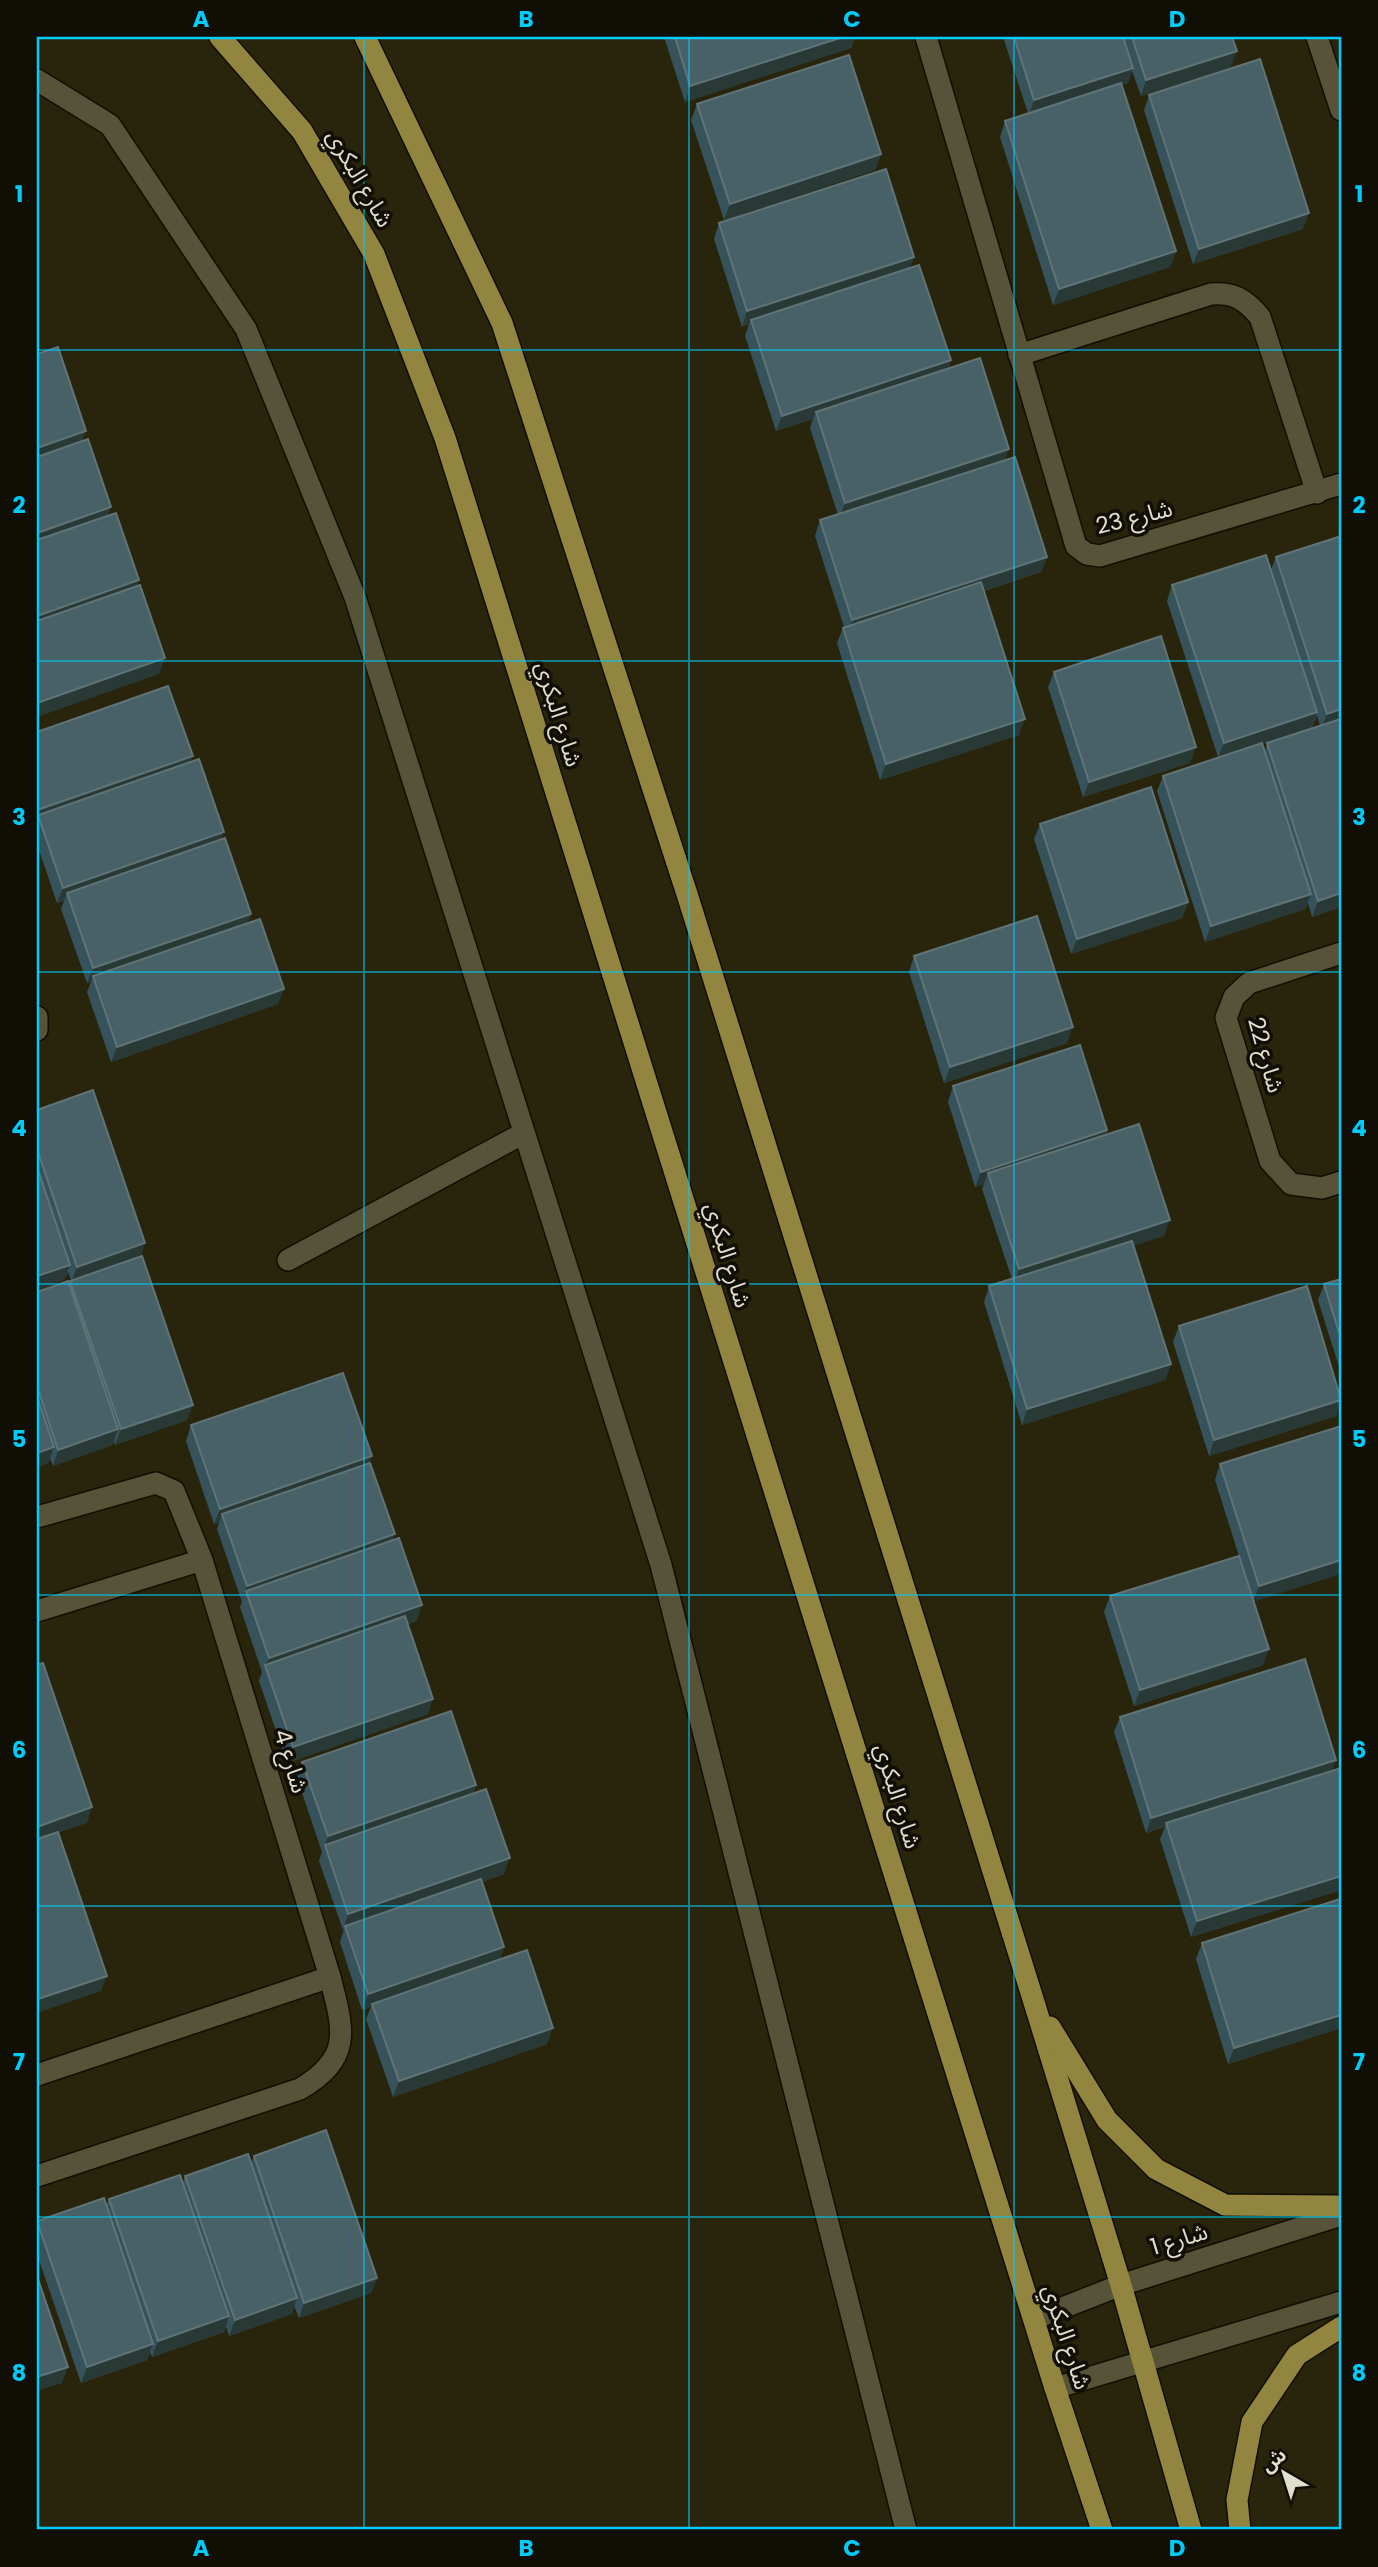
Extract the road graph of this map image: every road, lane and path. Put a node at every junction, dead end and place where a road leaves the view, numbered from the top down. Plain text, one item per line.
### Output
1 (220, 37) edge
2 (365, 37) edge
3 (926, 37) edge
4 (1317, 37) edge
5 (37, 80) edge
6 (1341, 110) edge
7 (1019, 355) junction
8 (1341, 484) edge
9 (1317, 493) junction
10 (1341, 953) edge
11 (37, 1017) edge
12 (37, 1030) edge
13 (524, 1133) junction
14 (1341, 1182) edge
15 (288, 1260) dead end
16 (37, 1517) edge
17 (202, 1560) junction
18 (37, 1611) edge
19 (330, 1977) junction
20 (1033, 1999) junction
21 (37, 2075) edge
22 (37, 2176) edge
23 (1341, 2206) edge
24 (1341, 2216) edge
25 (1121, 2285) junction
26 (1341, 2302) edge
27 (1034, 2319) junction
28 (1341, 2327) edge
29 (1143, 2361) junction
30 (1055, 2388) junction
31 (906, 2530) edge
32 (1102, 2530) edge
33 (1191, 2530) edge
34 (1240, 2530) edge

1 - 27 main road, شارع البكري
2 - 20 main road
3 - 7 street, شارع 23
4 - 6 street
5 - 13 street
7 - 9 street
7 - 9 street, شارع 23
8 - 9 street, شارع 23
10 - 14 street, شارع 22
11 - 12 street
13 - 15 street
13 - 31 street
16 - 17 street, شارع 4
17 - 18 street
17 - 19 street, شارع 4
19 - 21 street
19 - 22 street, شارع 4
20 - 23 main road
20 - 25 main road
24 - 25 street, شارع 1
25 - 27 street, شارع 1
25 - 29 main road
26 - 29 street
27 - 30 main road, شارع البكري
28 - 34 main road
29 - 30 street
29 - 33 main road
30 - 32 main road, شارع البكري

